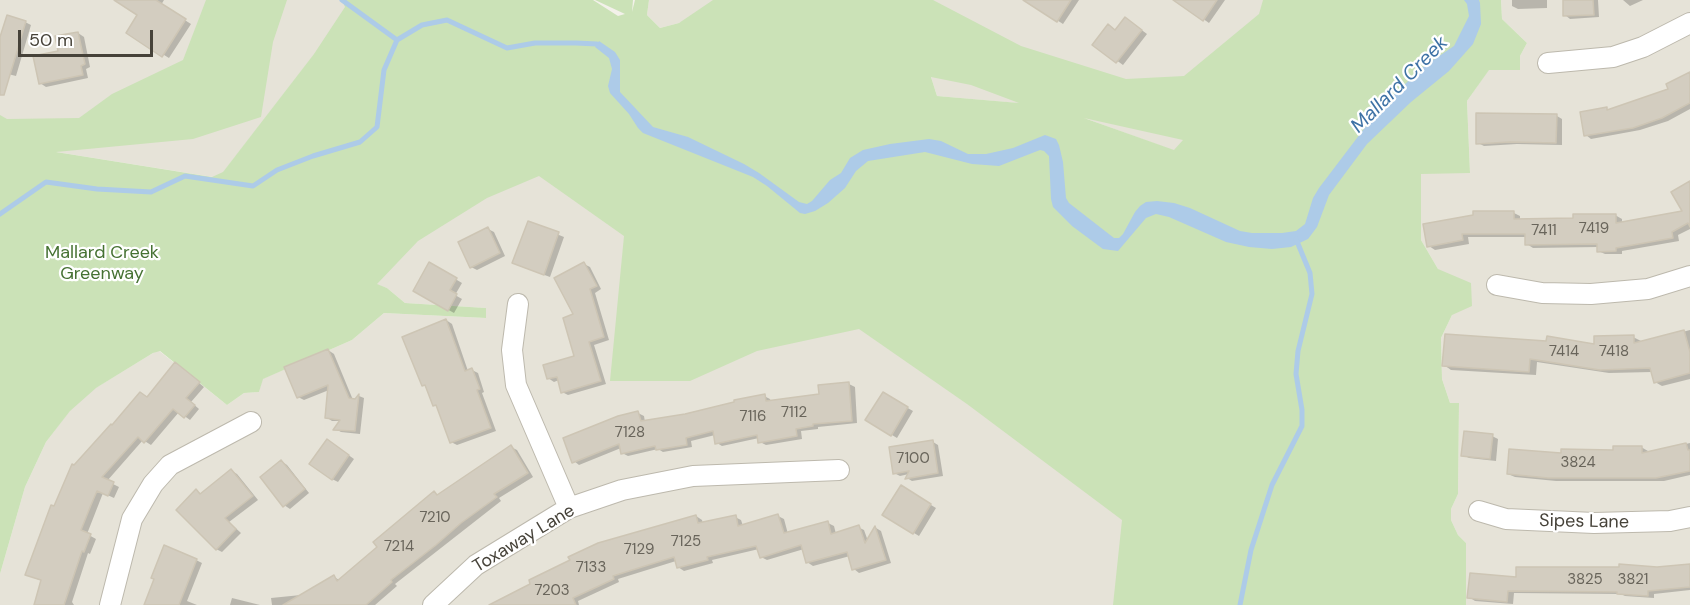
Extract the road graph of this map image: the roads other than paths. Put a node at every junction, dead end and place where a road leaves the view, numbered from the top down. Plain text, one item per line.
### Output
1 (1690, 23) edge
2 (1548, 63) dead end
3 (1690, 276) edge
4 (1497, 285) dead end
5 (518, 304) dead end
6 (250, 422) dead end
7 (839, 470) dead end
8 (569, 508) junction
9 (1479, 511) dead end
10 (1690, 517) edge
11 (110, 605) edge
12 (433, 605) edge

1 - 2 street
3 - 4 street
5 - 8 street
6 - 11 street
7 - 8 street, Toxaway Lane
8 - 12 street, Toxaway Lane
9 - 10 street, Sipes Lane

